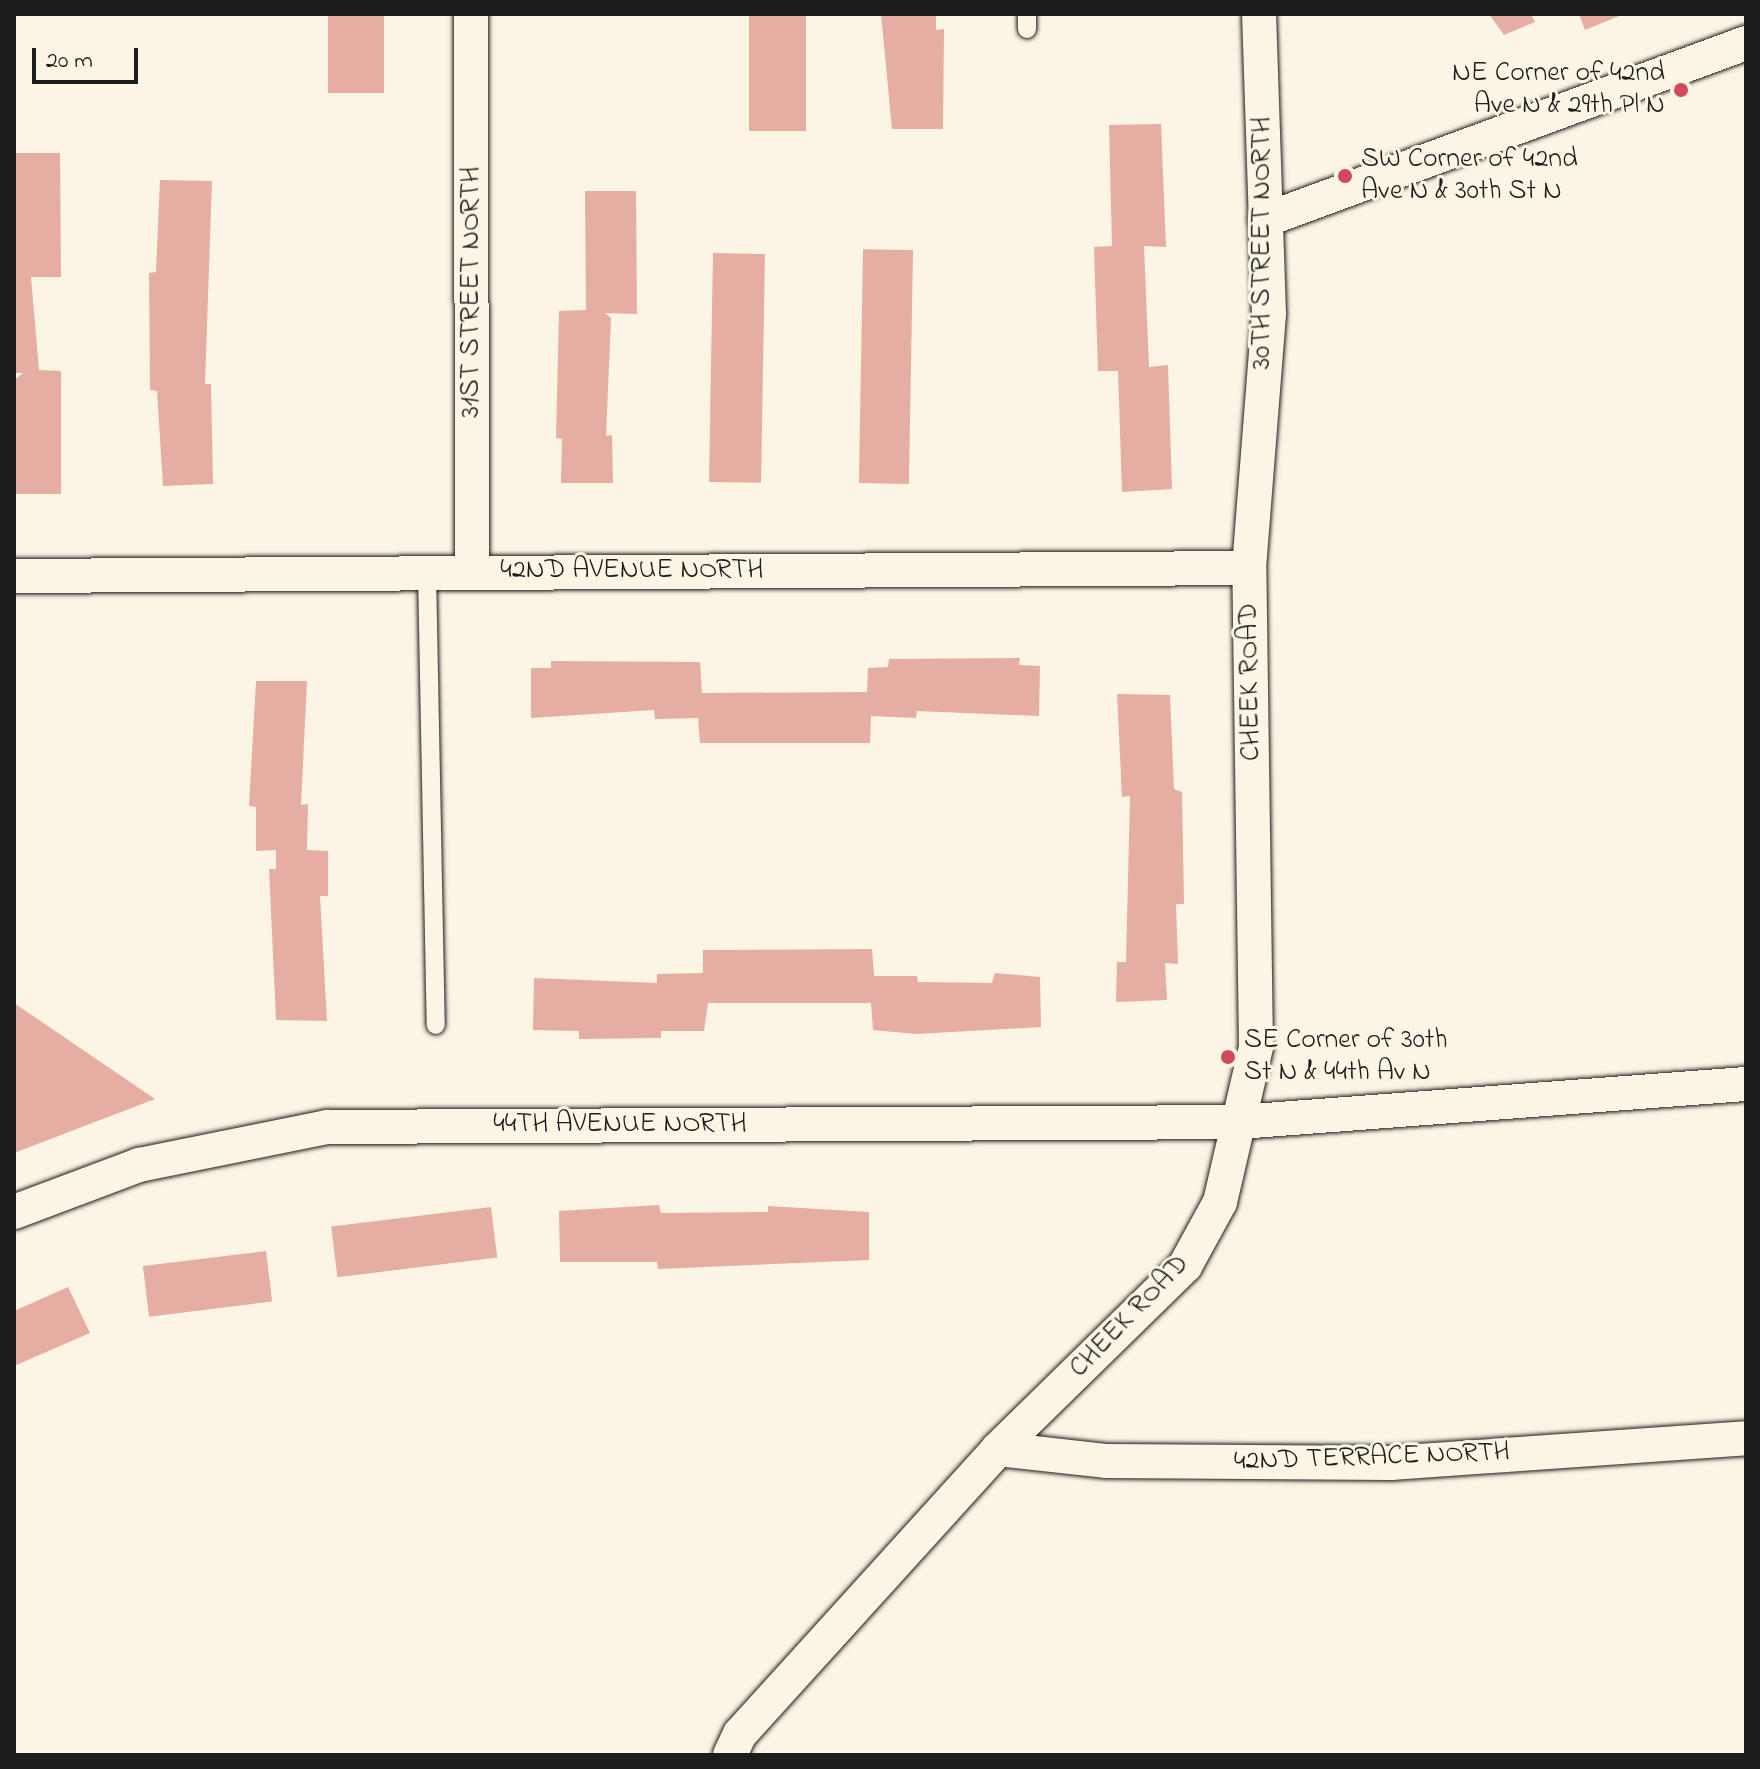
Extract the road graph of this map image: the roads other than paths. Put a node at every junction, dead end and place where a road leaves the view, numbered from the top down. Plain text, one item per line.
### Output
1 (471, 14) edge
2 (1259, 14) edge
3 (1746, 43) edge
4 (1265, 220) junction
5 (1249, 568) junction
6 (427, 571) junction
7 (472, 571) junction
8 (14, 576) edge
9 (436, 1025) dead end
10 (1746, 1084) edge
11 (1239, 1122) junction
12 (14, 1212) edge
13 (1746, 1438) edge
14 (998, 1449) junction
15 (730, 1755) edge

1 - 7 street, 31ST STREET NORTH
2 - 4 street, 30TH STREET NORTH
3 - 4 street
4 - 5 street, 30TH STREET NORTH
5 - 7 street, 42ND AVENUE NORTH
5 - 11 street, CHEEK ROAD
6 - 7 street, 42ND AVENUE NORTH
6 - 8 street, 42ND AVENUE NORTH
6 - 9 lane
10 - 11 street, 44TH AVENUE NORTH
11 - 12 street, 44TH AVENUE NORTH
11 - 14 street, CHEEK ROAD
13 - 14 street, 42ND TERRACE NORTH
14 - 15 street, CHEEK ROAD

